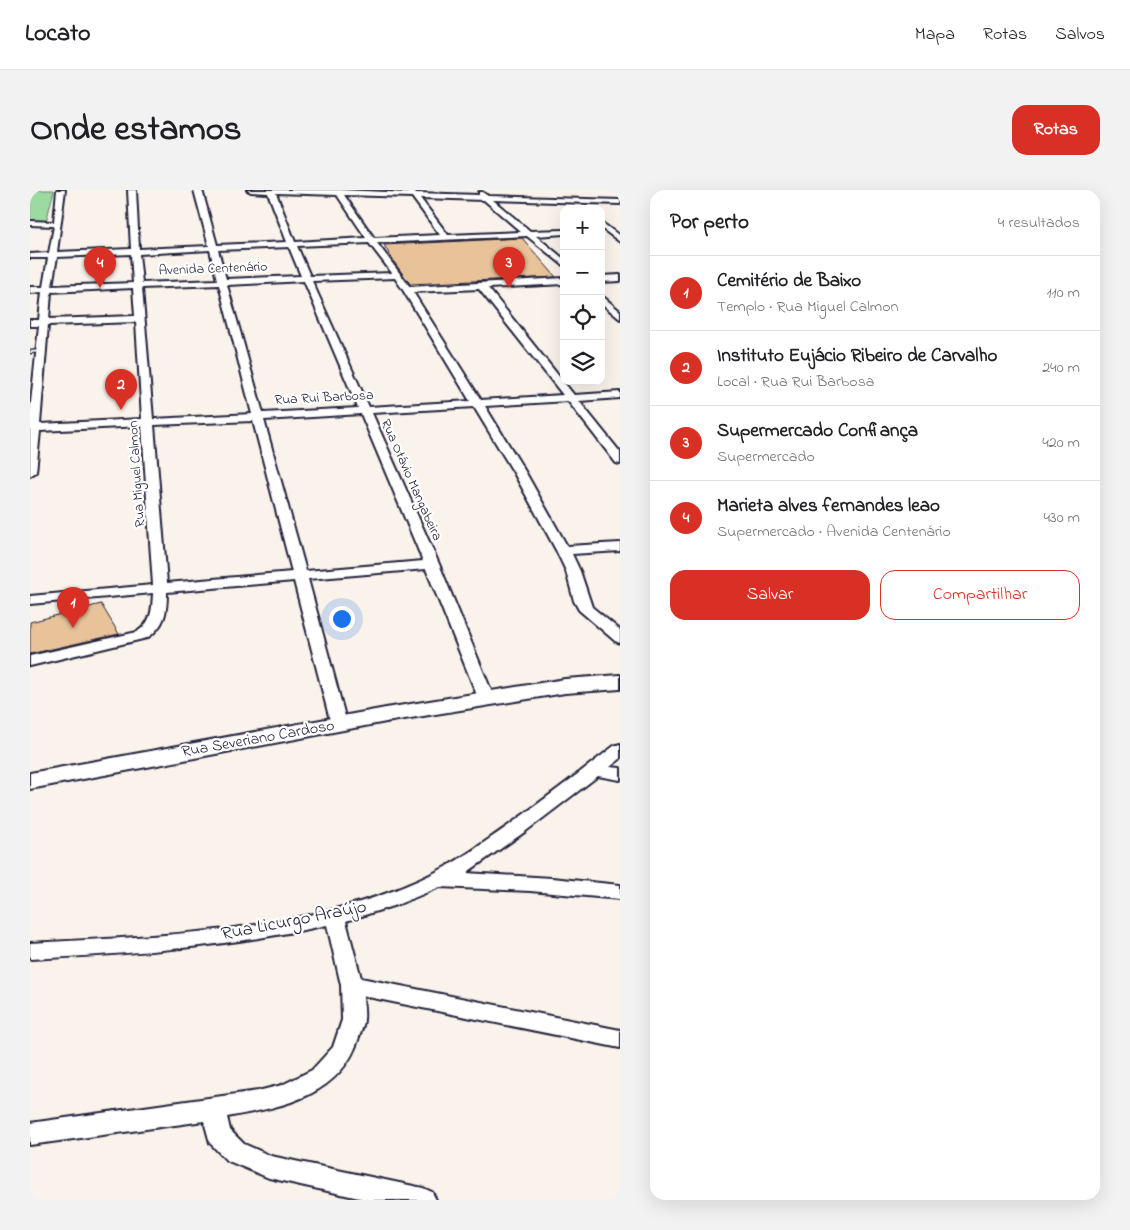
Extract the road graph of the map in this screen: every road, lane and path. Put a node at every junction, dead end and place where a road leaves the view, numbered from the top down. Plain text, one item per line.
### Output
1 (61, 190) edge
2 (132, 190) edge
3 (198, 190) edge
4 (251, 190) edge
5 (271, 190) edge
6 (479, 190) edge
7 (562, 190) edge
8 (338, 191) edge
9 (412, 192) edge
10 (485, 197) junction
11 (573, 200) junction
12 (620, 202) edge
13 (579, 205) edge
14 (30, 223) edge
15 (58, 224) junction
16 (620, 230) edge
17 (605, 231) edge
18 (560, 232) edge
19 (528, 233) junction
20 (445, 236) junction
21 (371, 240) junction
22 (620, 240) edge
23 (291, 244) junction
24 (213, 247) junction
25 (135, 251) junction
26 (52, 255) junction
27 (30, 256) edge
28 (560, 261) edge
29 (398, 274) junction
30 (620, 278) edge
31 (306, 279) junction
32 (605, 279) edge
33 (560, 281) edge
34 (223, 282) junction
35 (138, 285) junction
36 (482, 286) junction
37 (47, 289) junction
38 (30, 290) edge
39 (407, 290) junction
40 (605, 302) edge
41 (620, 316) edge
42 (141, 319) junction
43 (44, 323) junction
44 (30, 324) edge
45 (41, 351) junction
46 (30, 352) edge
47 (620, 396) edge
48 (572, 398) junction
49 (477, 404) junction
50 (364, 411) junction
51 (257, 417) junction
52 (148, 422) junction
53 (32, 428) edge
54 (620, 460) edge
55 (30, 472) edge
56 (620, 547) edge
57 (563, 550) junction
58 (432, 564) junction
59 (299, 576) junction
60 (160, 589) junction
61 (30, 600) edge
62 (620, 638) edge
63 (30, 661) edge
64 (620, 682) edge
65 (486, 700) junction
66 (339, 724) junction
67 (620, 750) edge
68 (595, 770) junction
69 (620, 774) edge
70 (30, 781) edge
71 (439, 880) junction
72 (620, 892) edge
73 (335, 916) junction
74 (30, 951) edge
75 (352, 986) junction
76 (620, 1040) edge
77 (213, 1109) junction
78 (30, 1134) edge
79 (423, 1200) edge

1 - 15 street
2 - 25 street, Rua Miguel Calmon
3 - 24 street
4 - 5 street
5 - 8 street
5 - 23 street, Rua Otávio Mangabeira
6 - 10 street
7 - 11 street
8 - 9 street
8 - 21 street
9 - 10 street
9 - 20 street
10 - 11 street
10 - 19 street
11 - 12 street
11 - 13 street
14 - 15 street
15 - 26 street
16 - 17 street
17 - 22 street
18 - 19 street
19 - 20 street
19 - 28 street
20 - 21 street
21 - 23 street
21 - 29 street
23 - 24 street
23 - 31 street, Rua Otávio Mangabeira
24 - 25 street
24 - 34 street
25 - 26 street
25 - 35 street, Rua Miguel Calmon
26 - 27 street
26 - 37 street
29 - 31 street, Avenida Centenário
29 - 39 street
30 - 32 street
31 - 34 street, Avenida Centenário
31 - 50 street, Rua Otávio Mangabeira
33 - 36 street
34 - 35 street, Avenida Centenário
34 - 51 street
35 - 37 street, Avenida Centenário
35 - 42 street, Rua Miguel Calmon
36 - 39 street
36 - 48 street
37 - 38 street, Avenida Centenário
37 - 43 street
39 - 49 street
40 - 41 street
42 - 43 street
42 - 52 street, Rua Miguel Calmon
43 - 44 street
43 - 45 street
45 - 46 lane
45 - 53 street
47 - 48 street, Rua Rui Barbosa
48 - 49 street, Rua Rui Barbosa
48 - 54 street
49 - 50 street, Rua Rui Barbosa
49 - 57 street
50 - 51 street, Rua Rui Barbosa
50 - 58 street, Rua Otávio Mangabeira
51 - 52 street, Rua Rui Barbosa
51 - 59 street
52 - 53 street, Rua Rui Barbosa
52 - 60 street, Rua Miguel Calmon
53 - 55 street
56 - 57 street
57 - 62 street
58 - 59 street
58 - 65 street, Rua Otávio Mangabeira
59 - 60 street
59 - 66 street
60 - 61 street
60 - 63 street, Rua Miguel Calmon
64 - 65 street, Rua Severiano Cardoso
65 - 66 street, Rua Severiano Cardoso
66 - 70 street, Rua Severiano Cardoso
67 - 68 street, Rua Licurgo Araújo
68 - 69 street
68 - 71 street, Rua Licurgo Araújo
71 - 72 street
71 - 73 street, Rua Licurgo Araújo
73 - 74 street, Rua Licurgo Araújo
73 - 75 street
75 - 76 street
75 - 77 street
77 - 78 street
77 - 79 street

